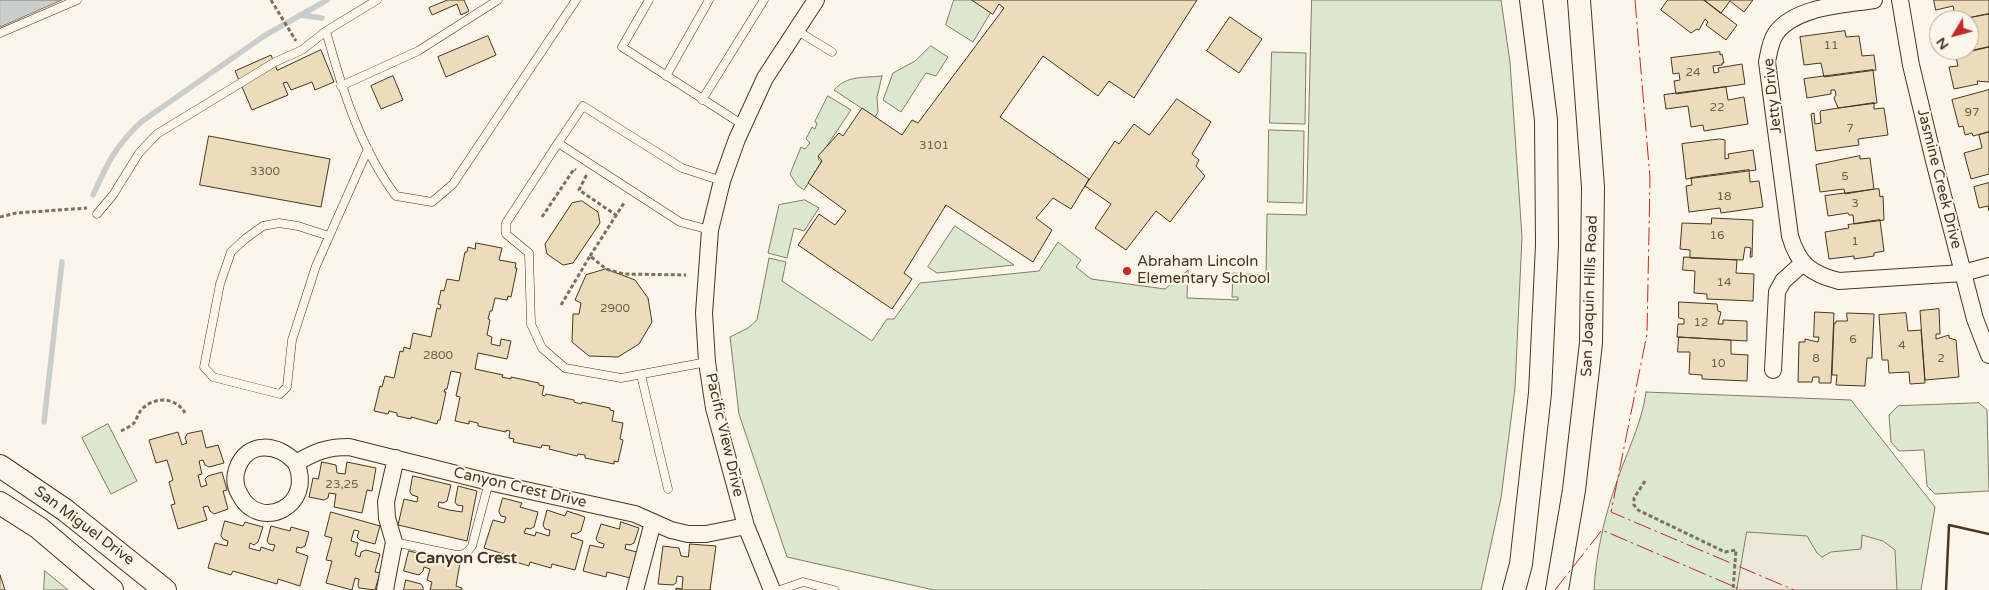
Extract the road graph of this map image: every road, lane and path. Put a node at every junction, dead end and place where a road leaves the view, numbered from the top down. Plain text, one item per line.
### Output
1 (77, 0) edge
2 (271, 0) edge
3 (377, 0) edge
4 (498, 0) edge
5 (576, 0) edge
6 (649, 0) edge
7 (709, 0) edge
8 (764, 0) edge
9 (816, 0) edge
10 (1531, 0) edge
11 (1579, 0) edge
12 (1874, 0) edge
13 (1900, 0) edge
14 (289, 30) dead end
15 (796, 30) junction
16 (326, 31) junction
17 (0, 33) edge
18 (832, 52) dead end
19 (666, 76) junction
20 (341, 86) junction
21 (702, 100) junction
22 (743, 124) junction
23 (558, 143) junction
24 (368, 148) junction
25 (722, 181) junction
26 (624, 203) dead end
27 (100, 210) joint
28 (616, 215) junction
29 (0, 216) edge
30 (542, 217) dead end
31 (710, 230) junction
32 (329, 236) junction
33 (590, 256) junction
34 (1803, 263) junction
35 (1989, 266) edge
36 (1963, 273) junction
37 (686, 275) dead end
38 (561, 305) dead end
39 (1989, 355) edge
40 (707, 362) junction
41 (1772, 370) dead end
42 (641, 375) junction
43 (185, 413) dead end
44 (121, 431) dead end
45 (396, 458) junction
46 (296, 463) junction
47 (0, 466) edge
48 (488, 482) junction
49 (1645, 482) dead end
50 (668, 489) dead end
51 (0, 503) edge
52 (653, 522) junction
53 (746, 526) junction
54 (394, 542) junction
55 (112, 590) edge
56 (165, 590) edge
57 (385, 590) edge
58 (635, 590) edge
59 (772, 590) edge
60 (780, 590) edge
61 (834, 590) edge
62 (1514, 590) edge
63 (1557, 590) edge
64 (1733, 590) edge

1 - 17 lane
2 - 14 path
3 - 16 lane
4 - 20 lane
5 - 24 lane
6 - 19 lane
7 - 19 lane
8 - 21 lane
9 - 15 street, Pacific View Drive
10 - 62 main road
11 - 63 main road, San Joaquin Hills Road
12 - 34 street, Jetty Drive
13 - 36 street, Jasmine Creek Drive
15 - 18 lane
15 - 22 street, Pacific View Drive
16 - 20 lane
16 - 27 lane
19 - 21 lane
20 - 24 lane
21 - 22 lane
22 - 25 street, Pacific View Drive
23 - 25 lane
23 - 31 lane
23 - 42 lane
24 - 32 lane
25 - 31 street, Pacific View Drive
26 - 28 path
27 - 29 path
28 - 30 path
28 - 33 path
31 - 40 street, Pacific View Drive
32 - 32 lane
33 - 37 path
33 - 38 path
34 - 36 street, Jetty Drive
34 - 41 street
35 - 36 street, Jetty Drive
36 - 39 street, Jasmine Creek Drive
40 - 42 lane
40 - 53 street, Pacific View Drive
42 - 50 lane
43 - 44 path
45 - 46 street, Canyon Crest Drive
45 - 48 street, Canyon Crest Drive
45 - 54 street
46 - 46 street
47 - 56 main road, San Miguel Drive
48 - 52 street, Canyon Crest Drive
48 - 54 lane
49 - 64 path
51 - 55 main road, San Miguel Drive
52 - 53 street, Canyon Crest Drive
52 - 58 street
53 - 59 street, Pacific View Drive
54 - 57 street
60 - 61 lane

